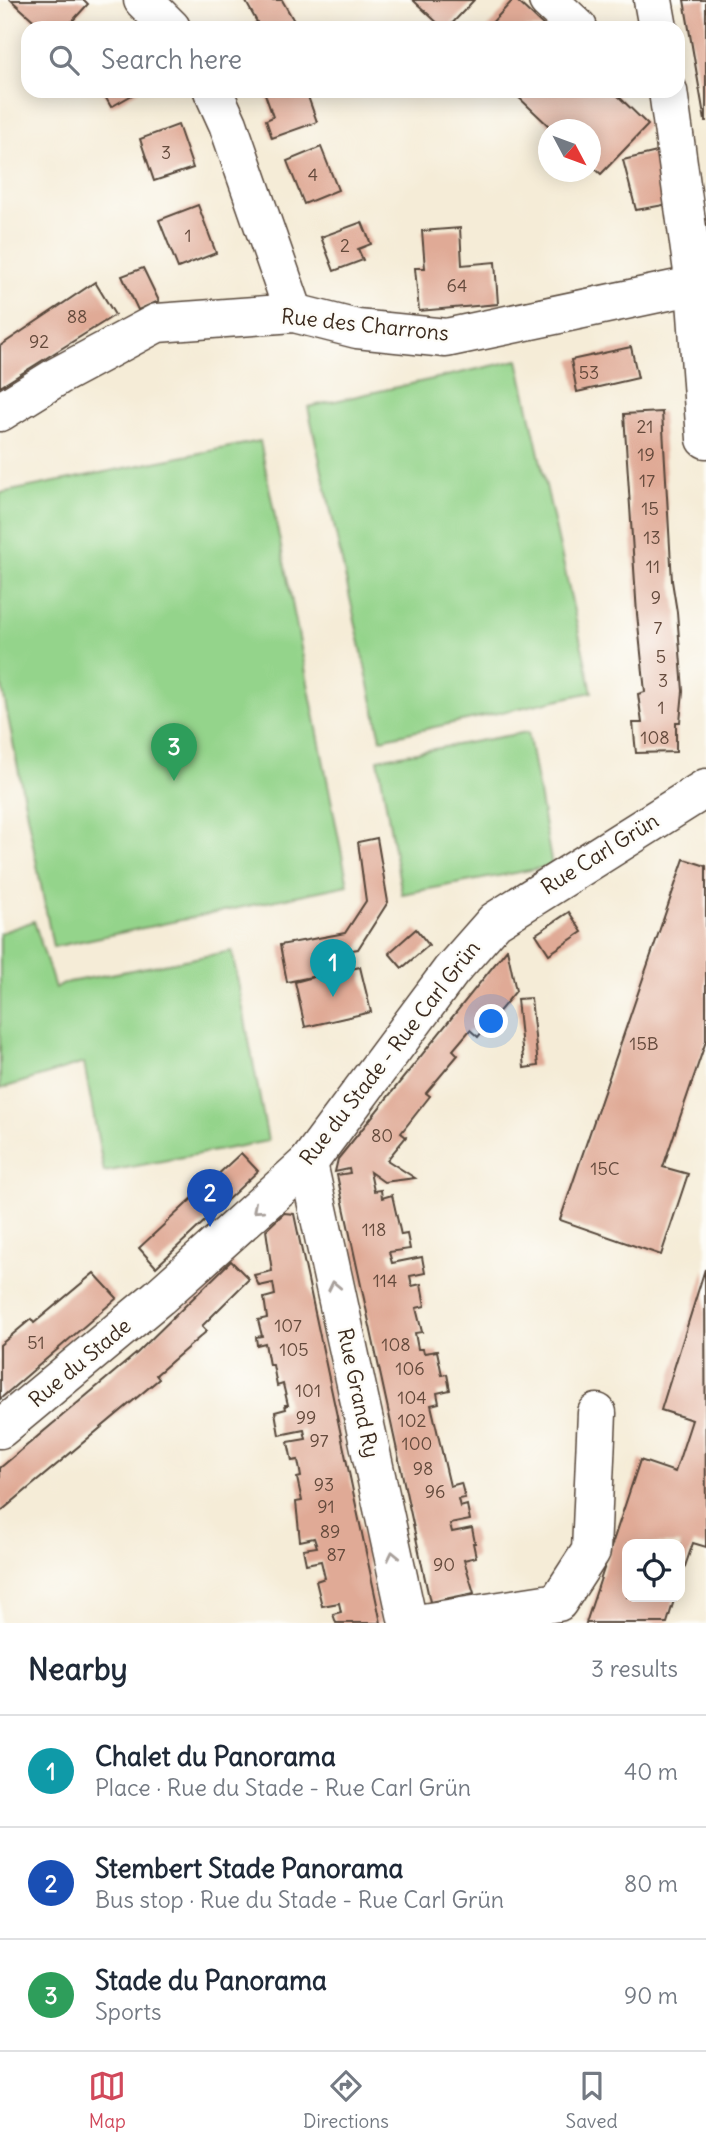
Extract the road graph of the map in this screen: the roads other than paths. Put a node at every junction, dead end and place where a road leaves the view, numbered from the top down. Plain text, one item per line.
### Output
1 (143, 0) edge
2 (548, 0) edge
3 (653, 0) edge
4 (164, 21) edge
5 (570, 21) edge
6 (657, 21) edge
7 (216, 98) edge
8 (670, 104) edge
9 (700, 284) edge
10 (294, 313) junction
11 (0, 412) edge
12 (706, 439) edge
13 (706, 788) edge
14 (495, 920) joint
15 (308, 1163) junction
16 (159, 1297) joint
17 (597, 1413) dead end
18 (0, 1429) edge
19 (408, 1623) edge
20 (423, 1623) edge

1 - 4 street
2 - 5 street
3 - 6 street
7 - 10 street
8 - 9 street
9 - 10 street, Rue des Charrons
9 - 12 street
10 - 11 street, Rue des Charrons
13 - 14 street, Rue Carl Grün
14 - 15 street, Rue du Stade - Rue Carl Grün
15 -> 16 street, Rue du Stade - Rue Carl Grün
19 -> 15 street, Rue Grand Ry
16 - 18 street, Rue du Stade
17 - 20 street

